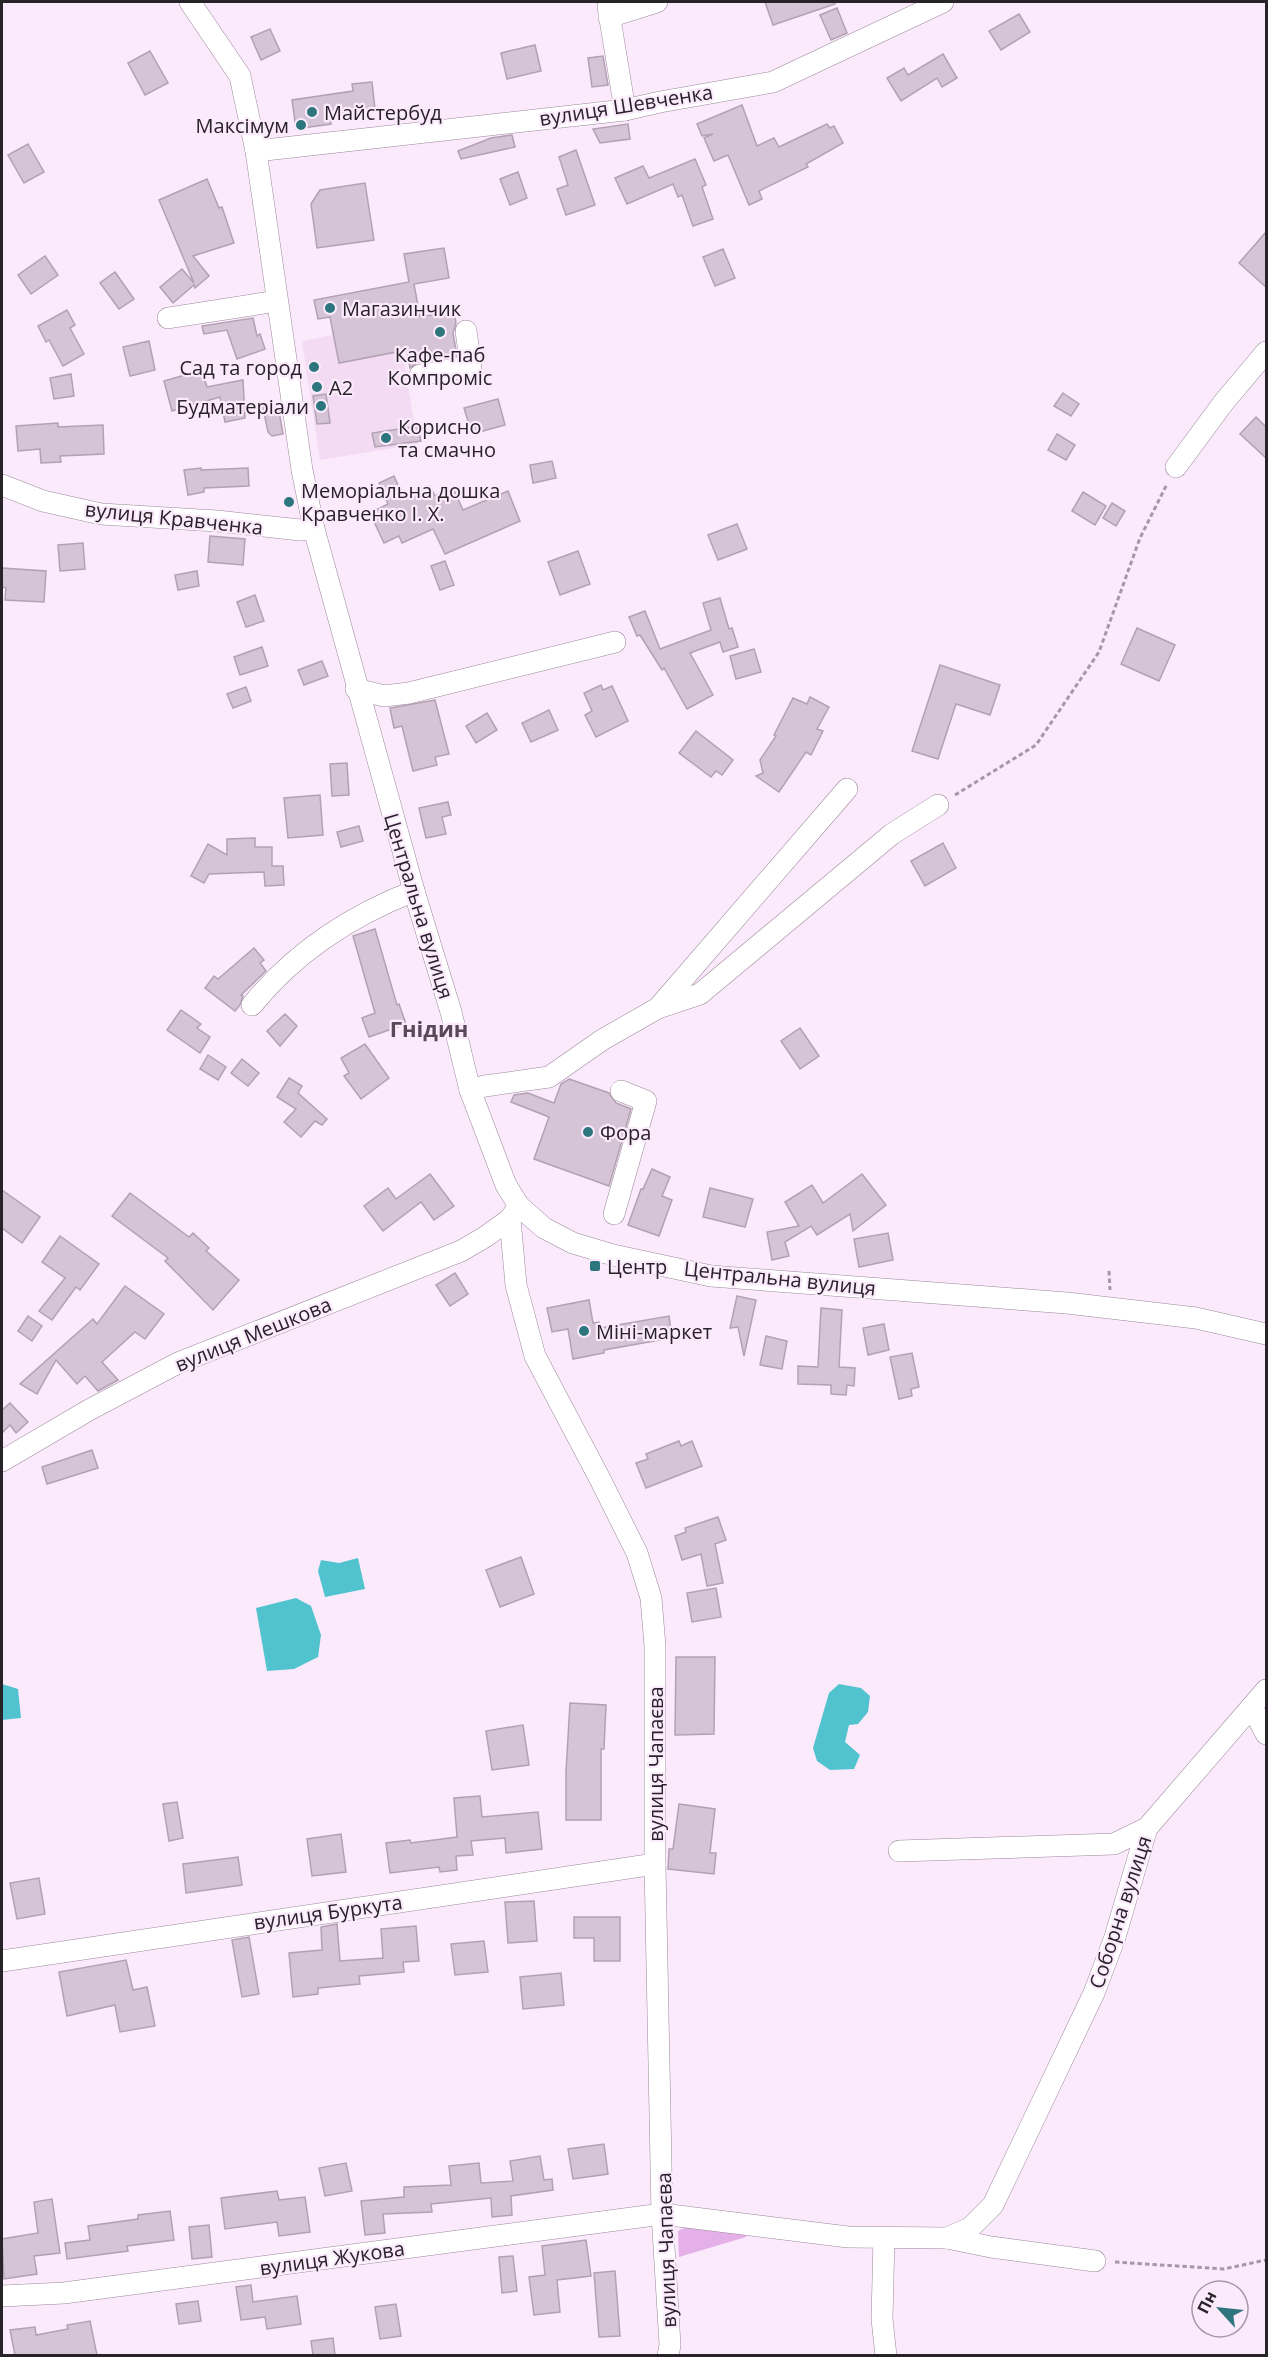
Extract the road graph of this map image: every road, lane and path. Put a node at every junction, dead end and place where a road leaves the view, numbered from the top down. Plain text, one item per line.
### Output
1 (190, 2) edge
2 (657, 2) edge
3 (943, 2) edge
4 (624, 110) junction
5 (256, 151) junction
6 (277, 301) junction
7 (168, 318) dead end
8 (466, 331) dead end
9 (1266, 352) edge
10 (420, 375) dead end
11 (1176, 467) joint
12 (2, 485) edge
13 (314, 529) junction
14 (615, 642) dead end
15 (356, 689) junction
16 (847, 789) dead end
17 (938, 805) joint
18 (414, 891) junction
19 (252, 1005) dead end
20 (658, 1008) junction
21 (470, 1090) junction
22 (621, 1091) dead end
23 (514, 1212) junction
24 (614, 1214) dead end
25 (1108, 1271) dead end
26 (1110, 1298) dead end
27 (1266, 1334) edge
28 (2, 1461) edge
29 (1266, 1690) edge
30 (1252, 1707) junction
31 (1266, 1734) edge
32 (1148, 1828) junction
33 (899, 1851) dead end
34 (655, 1864) junction
35 (2, 1961) edge
36 (662, 2214) junction
37 (884, 2238) junction
38 (947, 2238) junction
39 (1266, 2260) edge
40 (1095, 2261) joint
41 (2, 2296) edge
42 (668, 2355) edge
43 (886, 2355) edge

1 - 5 street, Центральна вулиця
2 - 4 street
3 - 4 street, вулиця Шевченка
4 - 5 street, вулиця Шевченка
5 - 6 street, Центральна вулиця
6 - 7 street
6 - 13 street, Центральна вулиця
8 - 10 street
9 - 11 street
11 - 17 path
12 - 13 street, вулиця Кравченка
13 - 15 street, Центральна вулиця
14 - 15 street
15 - 18 street, Центральна вулиця
16 - 20 street
17 - 20 street
18 - 19 street
18 - 21 street, Центральна вулиця
20 - 21 street
21 - 23 street, Центральна вулиця
22 - 24 street
23 - 27 street, Центральна вулиця
23 - 28 street, вулиця Мешкова
23 - 34 street, вулиця Чапаєва
25 - 26 path
29 - 30 street, Соборна вулиця
30 - 31 street
30 - 32 street, Соборна вулиця
32 - 33 street
32 - 38 street, Соборна вулиця
34 - 35 street, вулиця Буркута
34 - 36 street, вулиця Чапаєва
36 - 37 street, вулиця Жукова
36 - 41 street, вулиця Жукова
36 - 42 street, вулиця Чапаєва
37 - 38 street, Соборна вулиця
37 - 43 street
38 - 40 street, Соборна вулиця
39 - 40 path

